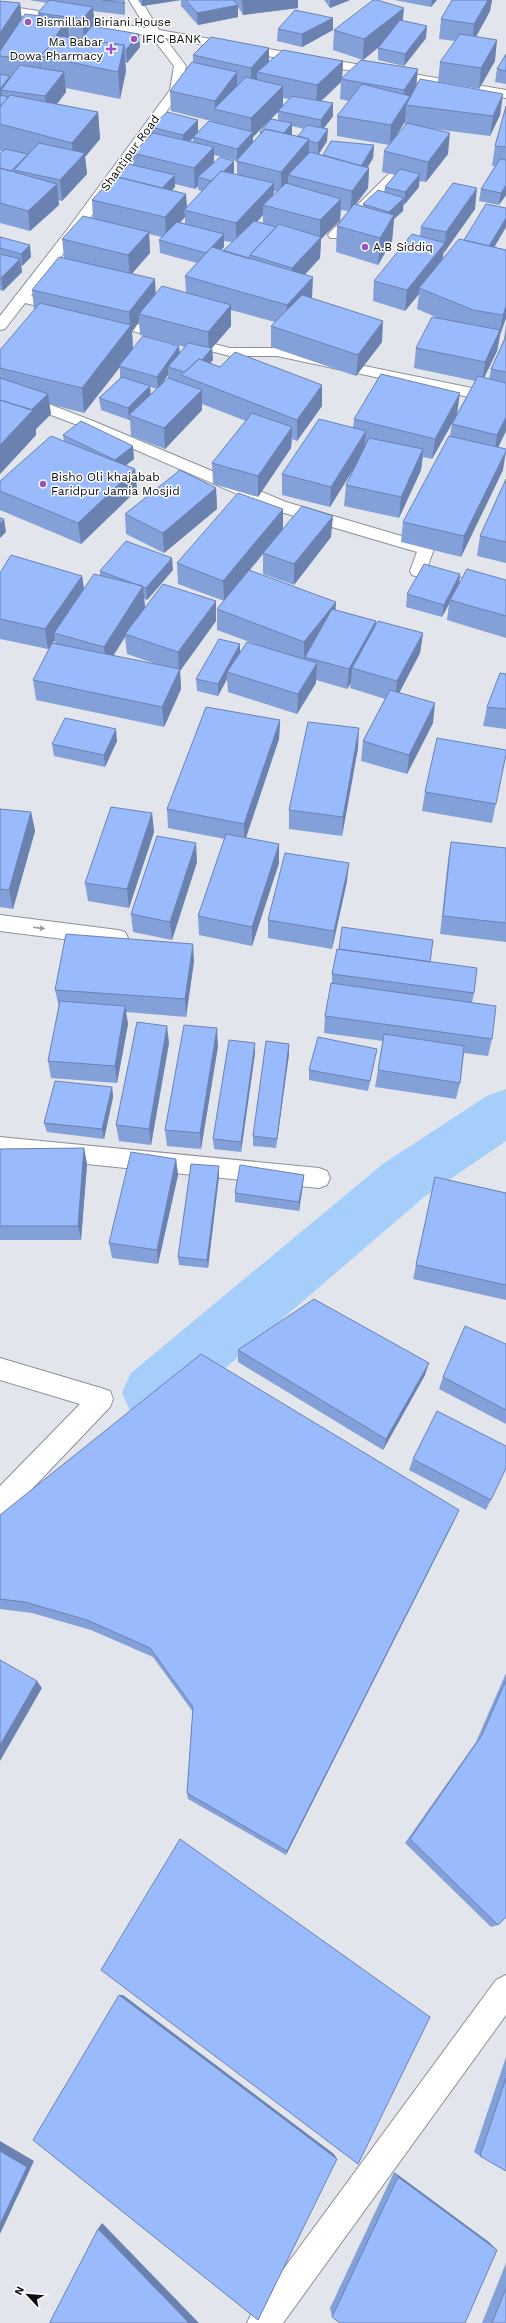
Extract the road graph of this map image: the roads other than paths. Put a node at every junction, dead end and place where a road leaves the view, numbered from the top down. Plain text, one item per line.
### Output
1 (135, 0) edge
2 (0, 9) edge
3 (155, 33) junction
4 (450, 85) junction
5 (506, 94) edge
6 (445, 98) edge
7 (412, 155) edge
8 (336, 235) dead end
9 (21, 298) junction
10 (75, 312) edge
11 (91, 316) edge
12 (0, 326) edge
13 (0, 392) edge
14 (506, 400) edge
15 (506, 597) edge
16 (0, 923) edge
17 (118, 938) edge
18 (0, 1146) edge
19 (319, 1178) dead end
20 (0, 1369) edge
21 (0, 1504) edge
22 (506, 1990) edge
23 (263, 2323) edge

1 - 3 street, Shantipur Road
2 - 3 street
3 - 4 street
3 - 9 street, Shantipur Road
4 - 5 street
4 - 6 street
7 - 8 street
9 - 10 street
9 - 12 street, Shantipur Road
11 - 14 street
13 - 15 street
16 -> 17 street
18 - 19 street
20 - 21 street
22 - 23 street

